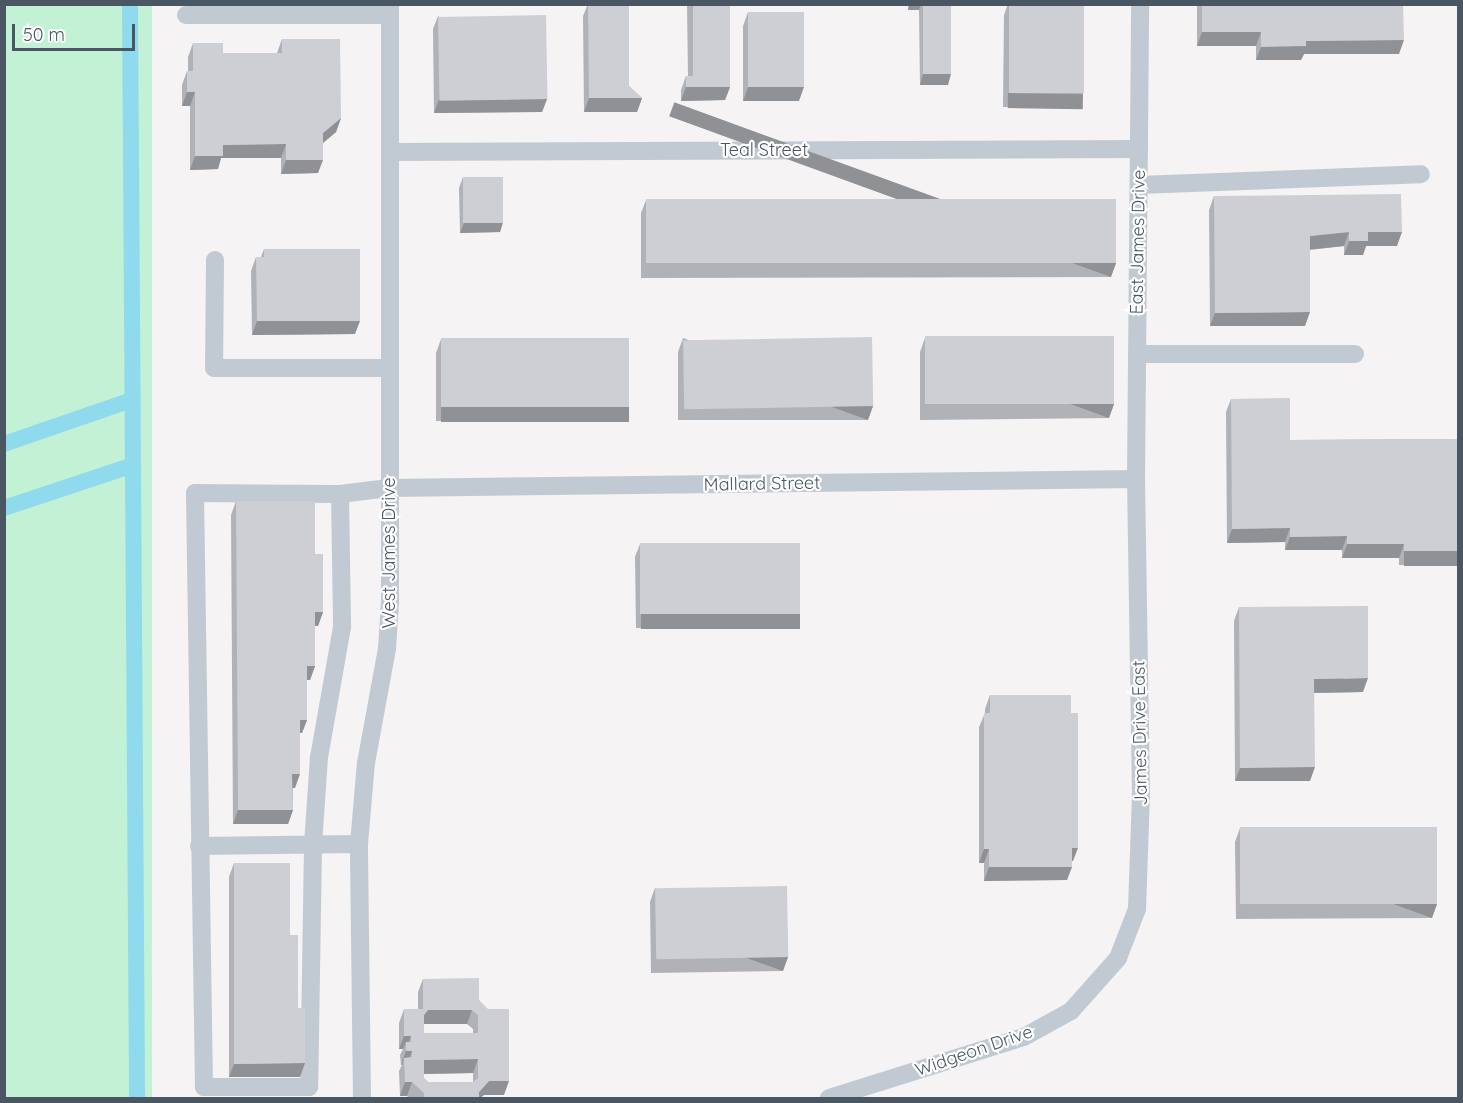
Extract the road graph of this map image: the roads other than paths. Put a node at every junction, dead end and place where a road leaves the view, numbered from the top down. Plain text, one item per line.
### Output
1 (1140, 4) edge
2 (390, 10) edge
3 (186, 15) dead end
4 (1139, 149) junction
5 (390, 152) junction
6 (1421, 174) dead end
7 (1139, 184) junction
8 (215, 260) dead end
9 (1137, 354) junction
10 (1354, 354) dead end
11 (389, 368) junction
12 (1136, 479) junction
13 (389, 488) junction
14 (340, 494) junction
15 (359, 844) junction
16 (313, 845) junction
17 (199, 846) junction
18 (1103, 977) joint
19 (362, 1098) edge
20 (829, 1098) edge

1 - 4 street, East James Drive
2 - 3 street
2 - 5 street, West James Drive
4 - 5 street, Teal Street
4 - 7 street, East James Drive
5 - 11 street, West James Drive
6 - 7 street
7 - 9 street, East James Drive
8 - 11 street
9 - 10 street
9 - 12 street, East James Drive
11 - 13 street, West James Drive
12 - 13 street, Mallard Street
12 - 18 street, James Drive East
13 - 14 street, Mallard Street
13 - 15 street, West James Drive
14 - 16 street
14 - 17 street, Mallard Street
15 - 16 street
15 - 19 street, West James Drive
16 - 17 street
16 - 17 street
18 - 20 street, Widgeon Drive

